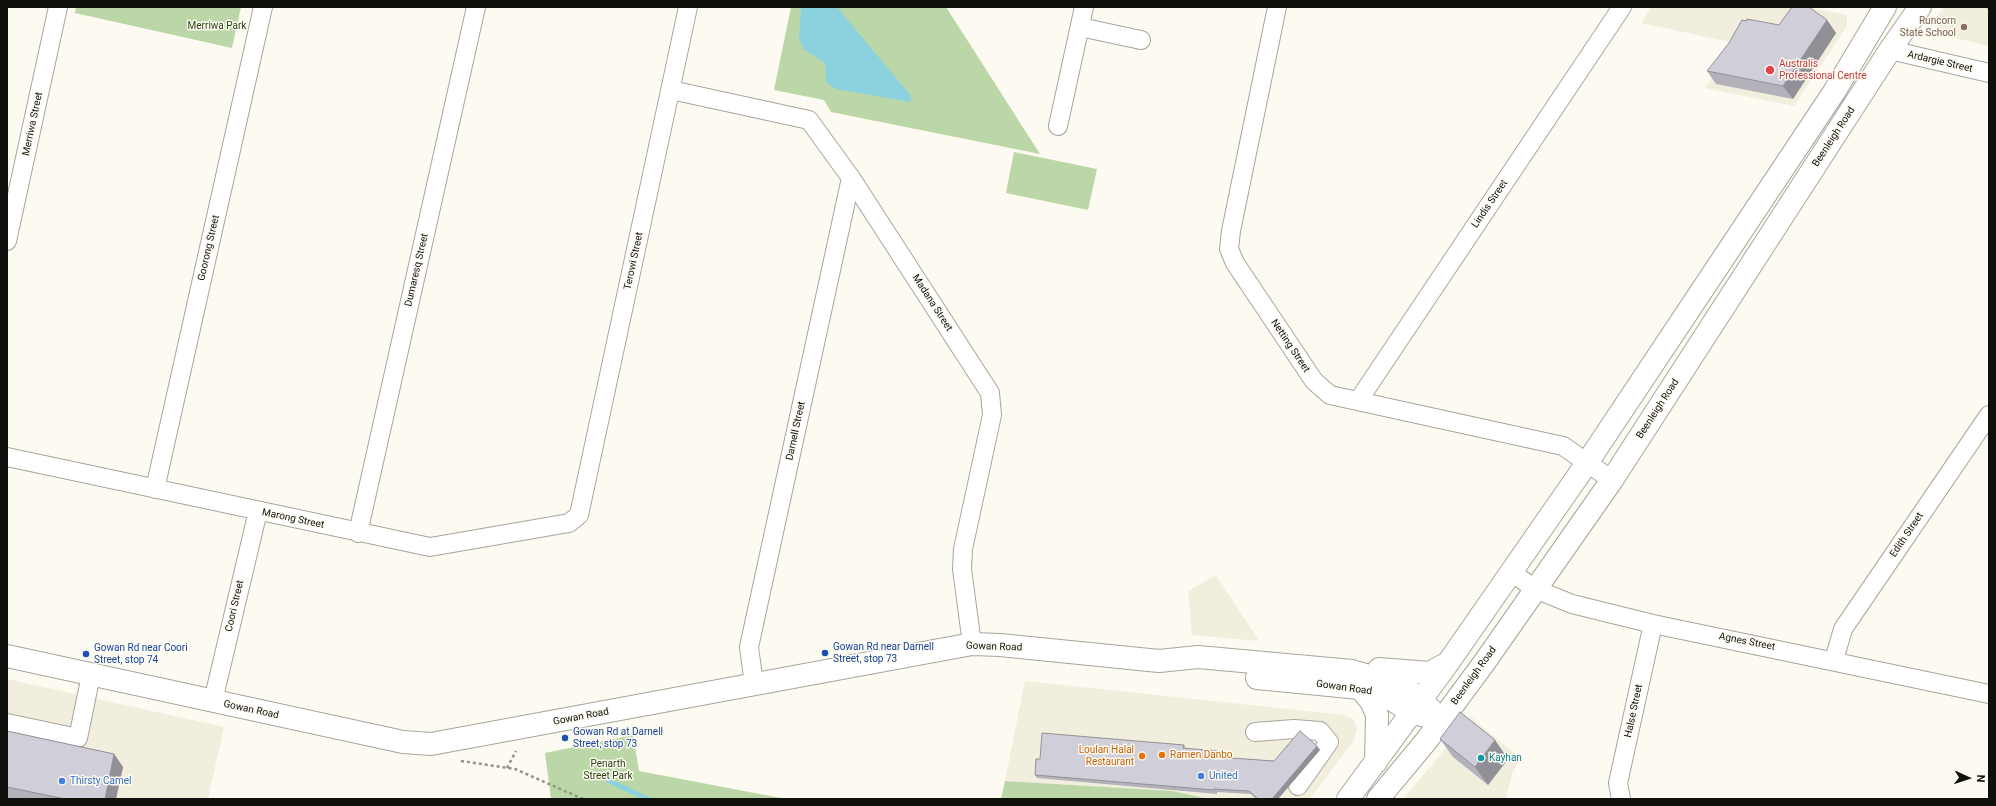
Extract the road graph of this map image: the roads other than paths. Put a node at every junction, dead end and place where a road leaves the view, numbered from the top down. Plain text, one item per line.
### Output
1 (58, 7) edge
2 (263, 7) edge
3 (476, 7) edge
4 (688, 7) edge
5 (1084, 7) edge
6 (1277, 7) edge
7 (1622, 7) edge
8 (1885, 7) edge
9 (1914, 9) edge
10 (1080, 27) junction
11 (1141, 40) dead end
12 (1890, 50) junction
13 (1989, 73) edge
14 (671, 90) junction
15 (1058, 126) dead end
16 (851, 178) junction
17 (7, 241) edge
18 (1358, 401) junction
19 (1989, 415) edge
20 (7, 457) edge
21 (1587, 462) junction
22 (1612, 480) junction
23 (155, 489) junction
24 (258, 511) junction
25 (578, 515) joint
26 (358, 533) junction
27 (1511, 572) junction
28 (1535, 589) junction
29 (1653, 624) junction
30 (972, 644) junction
31 (7, 656) edge
32 (1834, 660) junction
33 (1448, 663) junction
34 (91, 675) junction
35 (1356, 680) junction
36 (754, 684) junction
37 (1989, 694) edge
38 (213, 701) junction
39 (1416, 705) junction
40 (1441, 721) junction
41 (7, 723) edge
42 (1255, 732) dead end
43 (78, 738) junction
44 (75, 756) edge
45 (1376, 762) junction
46 (1298, 786) dead end
47 (1348, 799) edge
48 (1378, 799) edge
49 (1621, 799) edge

1 - 17 street, Merriwa Street
2 - 23 street, Goorong Street
3 - 26 street, Dumaresq Street
4 - 14 street, Terowi Street
5 - 10 street
6 - 18 street, Netting Street
7 - 18 street, Lindis Street
8 - 21 main road
9 - 12 main road, Beenleigh Road
10 - 11 street
10 - 15 street
12 - 13 street, Ardargie Street
12 - 22 main road, Beenleigh Road
14 - 16 street, Madana Street
14 - 25 street, Terowi Street
16 - 30 street, Madana Street
16 - 36 street, Darnell Street
18 - 21 street, Netting Street
19 - 32 street, Edith Street
20 - 23 street, Marong Street
21 - 22 street, Netting Street
21 - 27 main road
22 - 28 main road, Beenleigh Road
23 - 24 street, Marong Street
24 - 26 street, Marong Street
24 - 38 street, Coori Street
25 - 26 street, Marong Street
27 - 28 street, Agnes Street
27 - 33 main road
28 - 29 street, Agnes Street
28 - 40 main road, Beenleigh Road
29 - 32 street, Agnes Street
29 - 49 street, Halse Street
30 - 35 main road, Gowan Road
30 - 36 main road, Gowan Road
31 - 34 main road, Gowan Road
32 - 37 street, Agnes Street
33 - 35 main road
33 - 39 main road
34 - 38 main road, Gowan Road
34 - 43 street
35 - 39 main road, Gowan Road
35 - 45 main road
36 - 38 main road, Gowan Road
39 - 40 main road, Gowan Road
39 - 45 main road
40 - 48 main road, Beenleigh Road
41 - 43 street
42 - 46 street
43 - 44 street
45 - 47 main road

